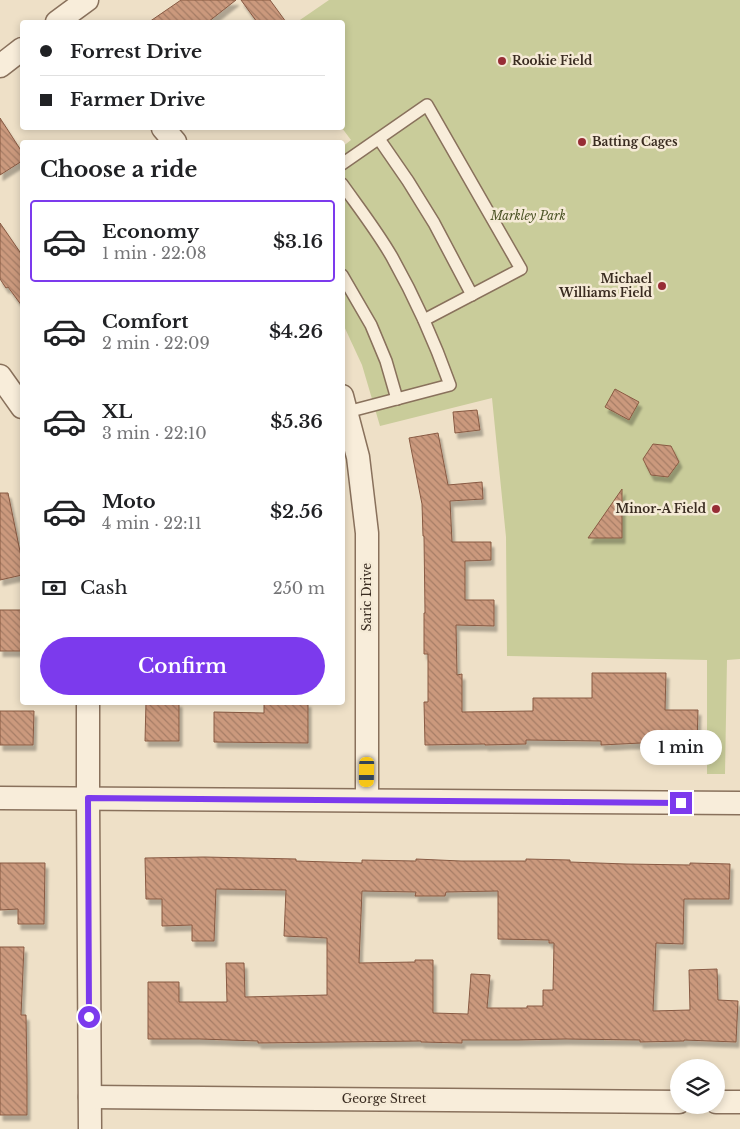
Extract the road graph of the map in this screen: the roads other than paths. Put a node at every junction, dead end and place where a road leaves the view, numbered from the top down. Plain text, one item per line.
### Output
1 (20, 51) edge
2 (0, 66) edge
3 (165, 130) edge
4 (379, 139) junction
5 (173, 140) edge
6 (345, 162) edge
7 (345, 188) edge
8 (345, 280) edge
9 (472, 295) junction
10 (424, 320) junction
11 (0, 376) edge
12 (397, 399) junction
13 (12, 403) edge
14 (345, 404) edge
15 (88, 705) edge
16 (0, 798) edge
17 (88, 798) junction
18 (366, 800) junction
19 (740, 803) edge
20 (90, 1097) junction
21 (670, 1102) edge
22 (725, 1102) edge
23 (740, 1102) edge
24 (90, 1129) edge

1 - 2 street
3 - 5 street
4 - 6 lane
4 - 9 lane
4 - 9 lane
7 - 10 lane
8 - 12 lane
9 - 10 lane
10 - 12 lane
11 - 13 street
12 - 14 lane
14 - 18 street, Saric Drive
15 - 17 street
16 - 17 street
17 - 18 street
17 - 20 street
18 - 19 street
20 - 21 street, George Street
20 - 24 street
22 - 23 street

